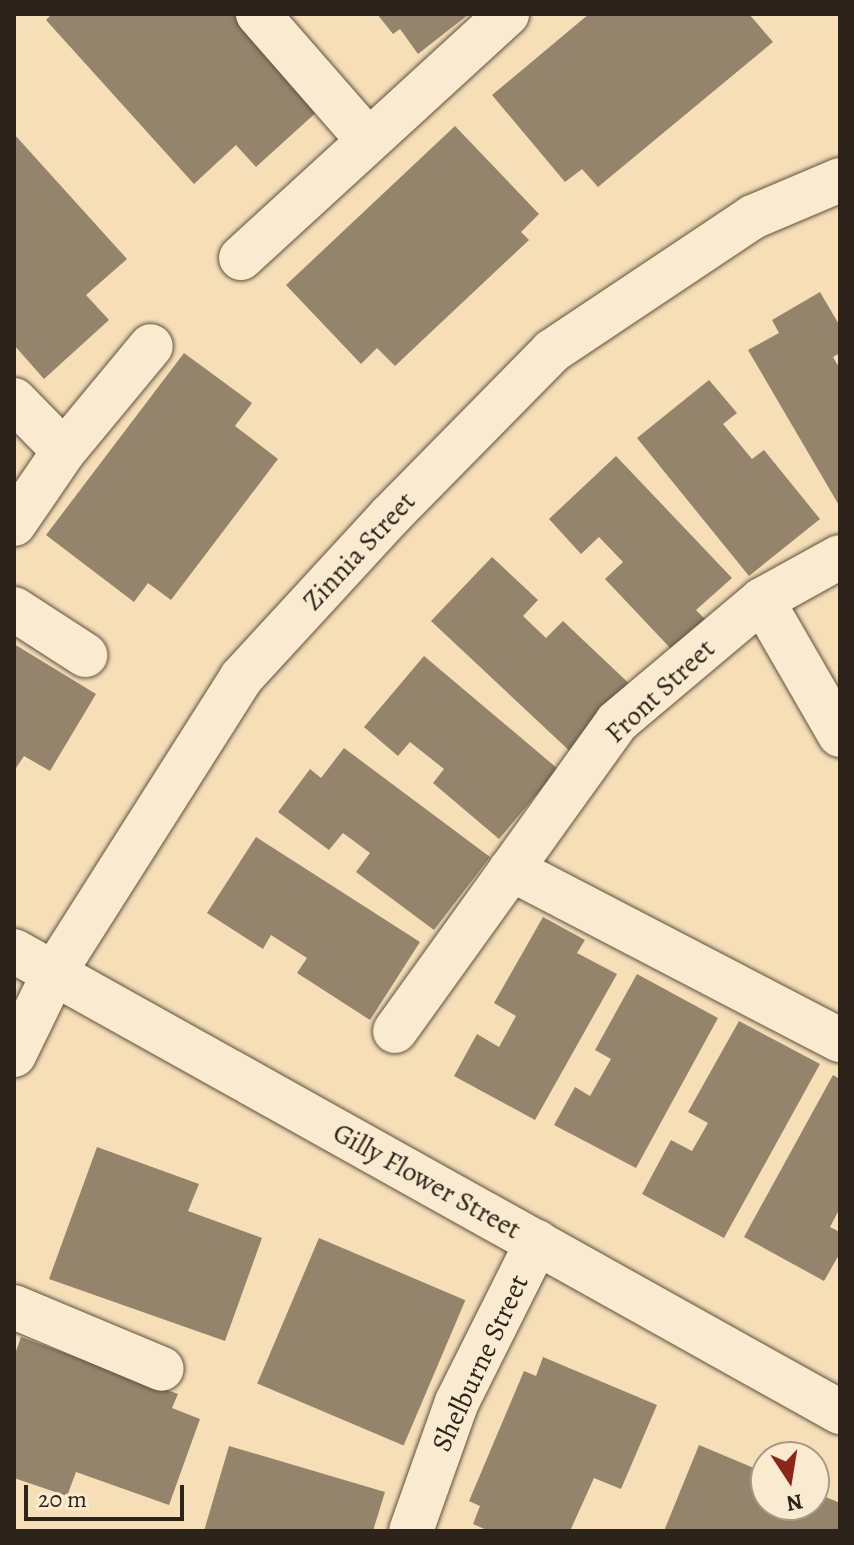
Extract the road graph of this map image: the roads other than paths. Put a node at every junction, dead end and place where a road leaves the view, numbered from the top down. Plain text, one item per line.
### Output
1 (258, 14) edge
2 (507, 14) edge
3 (366, 138) junction
4 (840, 180) edge
5 (241, 258) dead end
6 (151, 346) dead end
7 (14, 400) edge
8 (64, 451) junction
9 (14, 524) edge
10 (840, 557) edge
11 (762, 600) junction
12 (14, 609) edge
13 (85, 655) dead end
14 (840, 735) edge
15 (511, 869) junction
16 (14, 951) edge
17 (54, 973) junction
18 (395, 1031) dead end
19 (840, 1040) edge
20 (14, 1055) edge
21 (537, 1242) junction
22 (14, 1307) edge
23 (162, 1369) dead end
24 (840, 1412) edge
25 (411, 1531) edge

1 - 3 street
2 - 3 street
3 - 5 street
4 - 17 street, Zinnia Street
6 - 8 street
7 - 8 street
8 - 9 street
10 - 11 street, Front Street
11 - 14 street
11 - 15 street, Front Street
12 - 13 street
15 - 18 street, Front Street
15 - 19 street
16 - 17 street, Gilly Flower Street
17 - 20 street, Zinnia Street
17 - 21 street, Gilly Flower Street
21 - 24 street, Gilly Flower Street
21 - 25 street, Shelburne Street
22 - 23 street

